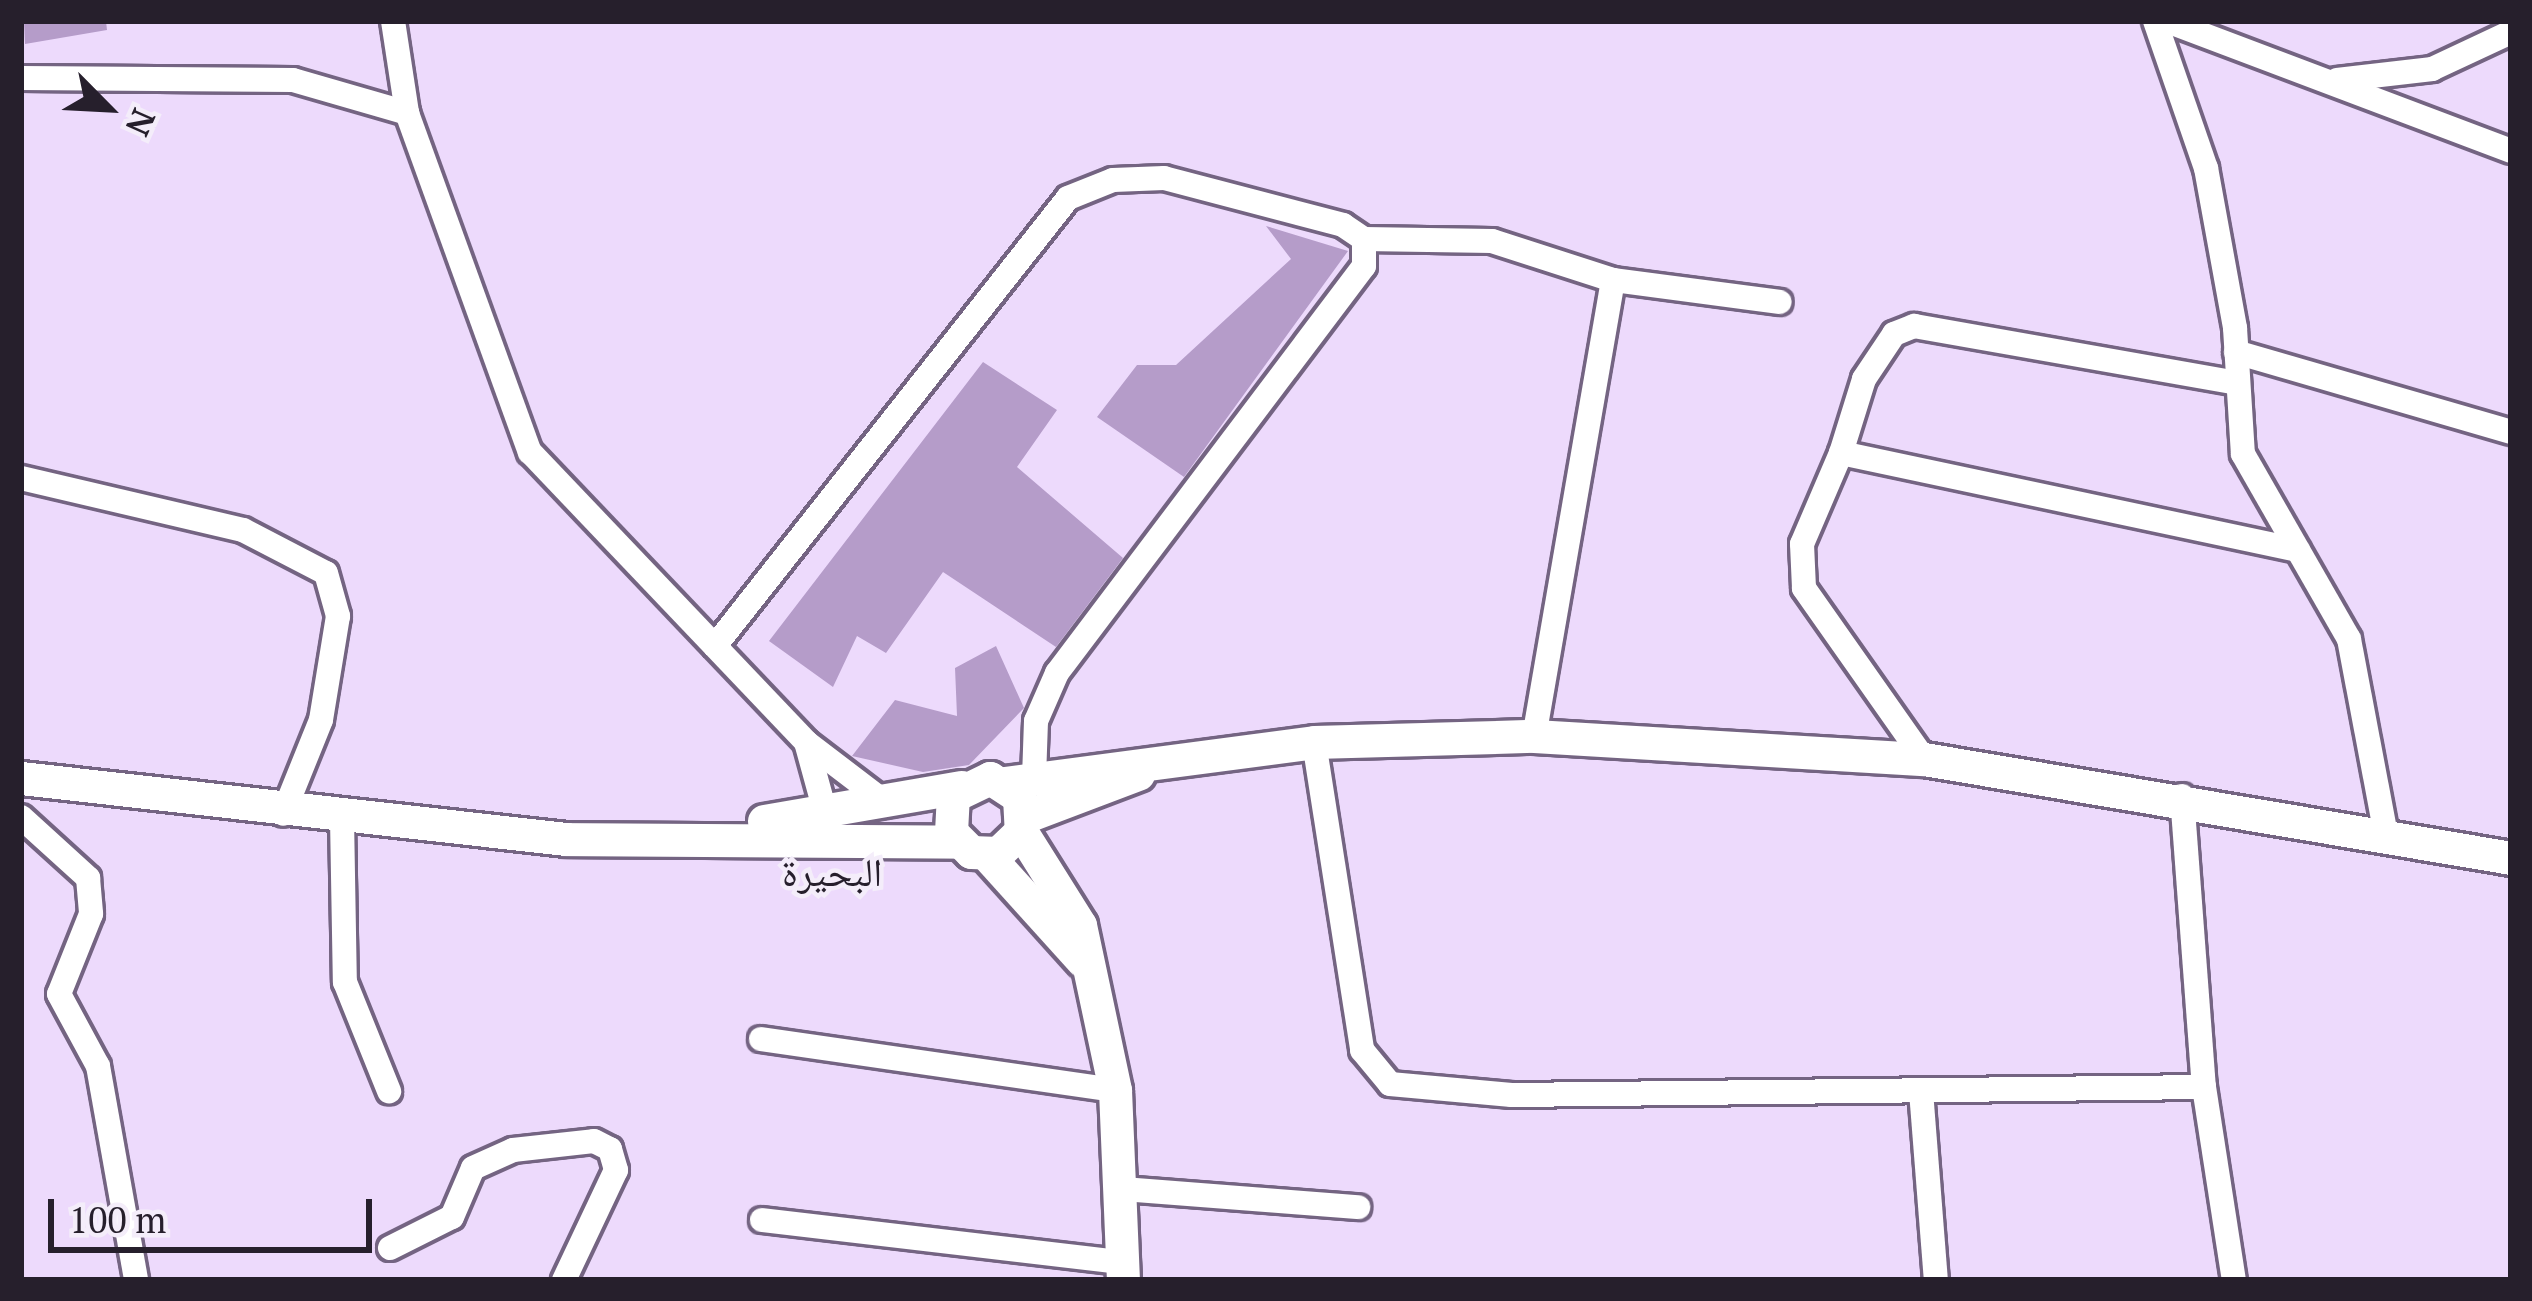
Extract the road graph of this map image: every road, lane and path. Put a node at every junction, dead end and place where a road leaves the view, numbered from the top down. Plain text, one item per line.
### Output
1 (393, 21) edge
2 (2155, 21) edge
3 (2167, 21) edge
4 (2511, 32) edge
5 (21, 78) edge
6 (2336, 80) junction
7 (407, 113) junction
8 (2511, 152) edge
9 (1364, 239) junction
10 (1612, 280) junction
11 (1780, 302) dead end
12 (2236, 352) junction
13 (2236, 383) junction
14 (2511, 432) edge
15 (1840, 453) junction
16 (21, 478) edge
17 (2298, 550) junction
18 (715, 646) junction
19 (1534, 736) junction
20 (806, 742) junction
21 (1314, 742) junction
22 (1924, 759) junction
23 (1156, 766) junction
24 (21, 778) edge
25 (1019, 781) junction
26 (962, 787) junction
27 (2182, 796) junction
28 (882, 800) junction
29 (283, 814) junction
30 (21, 817) edge
31 (342, 818) junction
32 (828, 823) junction
33 (1022, 824) junction
34 (2386, 829) junction
35 (972, 848) junction
36 (2511, 858) edge
37 (1092, 971) junction
38 (760, 1039) dead end
39 (2204, 1087) junction
40 (1115, 1090) junction
41 (389, 1091) dead end
42 (1921, 1091) junction
43 (1122, 1189) junction
44 (1358, 1207) dead end
45 (762, 1220) dead end
46 (390, 1248) dead end
47 (1123, 1271) edge
48 (136, 1280) edge
49 (564, 1280) edge
50 (1936, 1280) edge
51 (2234, 1280) edge

1 - 7 street
2 - 12 street
3 - 6 street
4 - 6 street
5 - 7 street
6 - 8 street
7 - 18 street
9 - 10 street
9 - 18 street
9 - 25 street
10 - 11 street
10 - 19 street
12 - 13 street
12 - 14 street
13 - 15 street
13 - 17 street
15 - 17 street
15 - 22 street
16 - 29 street
17 - 34 street
18 - 20 street
19 - 21 street
19 - 22 street
20 - 28 street
20 - 32 street
21 - 23 street
21 - 42 street
22 - 27 street
23 - 25 street
23 - 33 street
24 - 29 street
25 - 26 street
25 - 33 street
26 - 28 street
26 - 35 street
27 - 34 street
27 - 39 street
28 - 32 street
29 - 31 street
30 - 48 street
31 - 32 street
31 - 41 street
32 - 35 street
33 - 35 street
33 - 37 street
34 - 36 street
35 - 37 street
37 - 40 street
38 - 40 street
39 - 42 street
39 - 51 street
40 - 43 street
42 - 50 street
43 - 44 street
43 - 47 street
45 - 47 street
46 - 49 street

